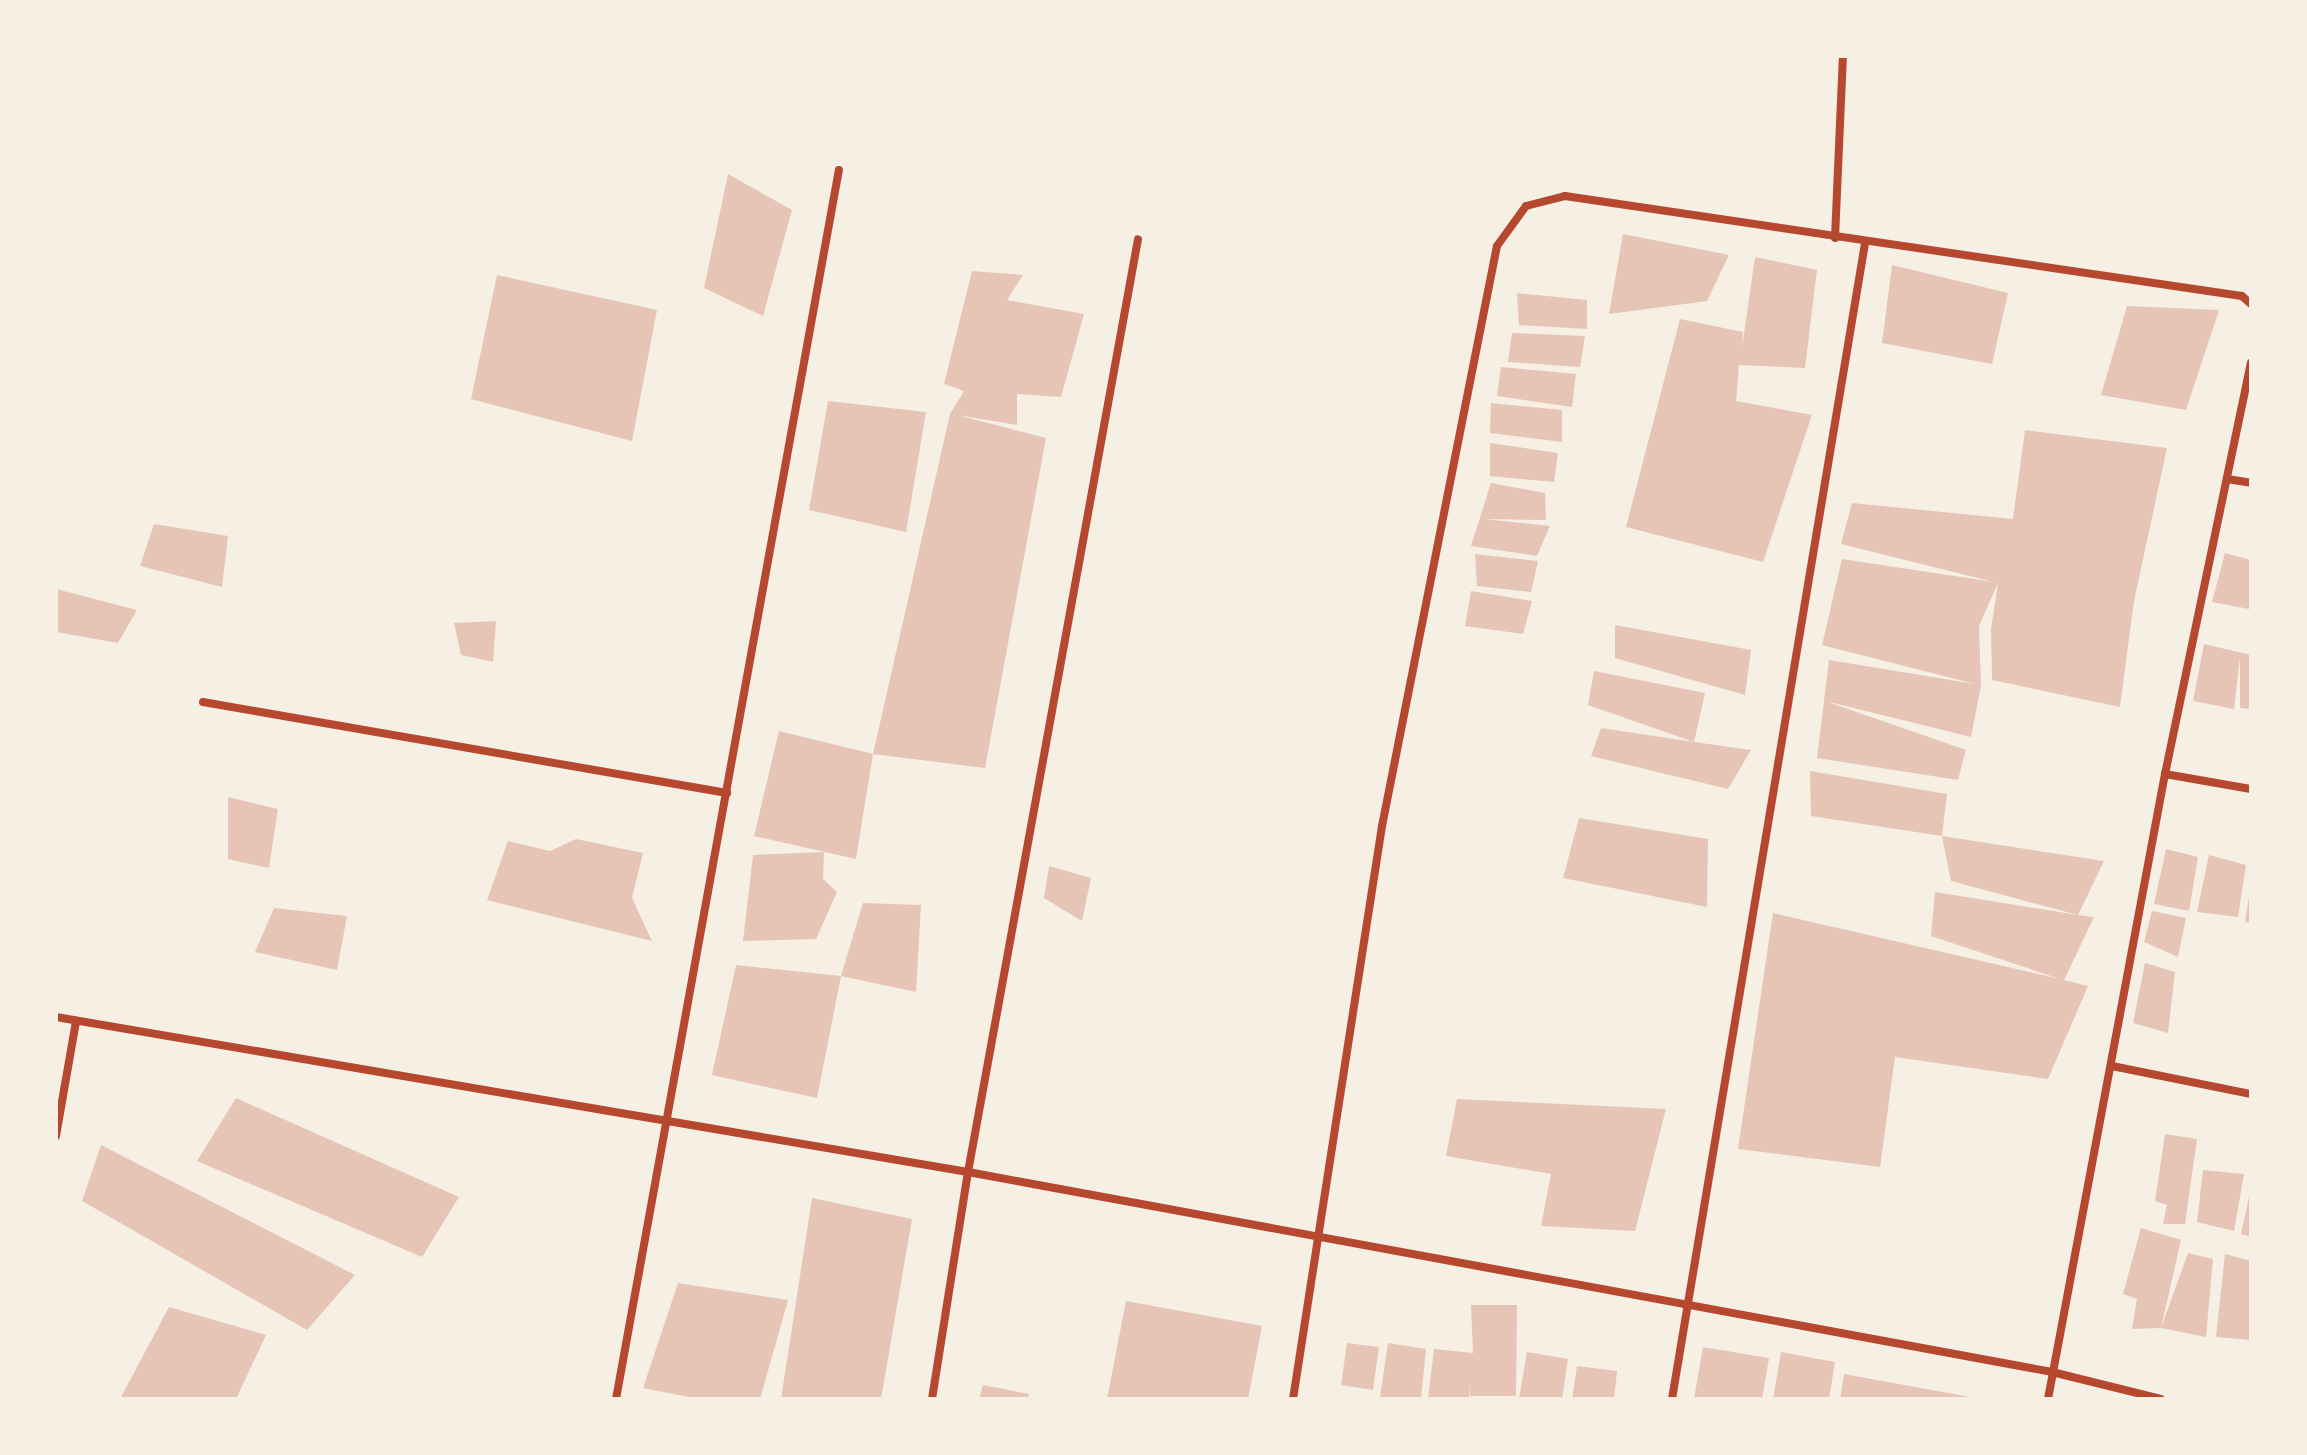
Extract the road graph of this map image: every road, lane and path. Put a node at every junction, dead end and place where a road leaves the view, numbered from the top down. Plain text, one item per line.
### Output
1 (1843, 56) edge
2 (839, 170) dead end
3 (1835, 238) junction
4 (1138, 239) dead end
5 (1865, 243) junction
6 (2251, 304) edge
7 (2251, 363) edge
8 (2227, 479) junction
9 (2251, 483) edge
10 (203, 702) dead end
11 (2165, 774) junction
12 (2251, 789) edge
13 (727, 793) junction
14 (56, 1017) edge
15 (76, 1021) junction
16 (2112, 1066) junction
17 (2251, 1094) edge
18 (665, 1118) junction
19 (56, 1136) edge
20 (968, 1172) junction
21 (1315, 1238) junction
22 (1688, 1306) junction
23 (2052, 1372) junction
24 (616, 1399) edge
25 (932, 1399) edge
26 (1293, 1399) edge
27 (1672, 1399) edge
28 (2048, 1399) edge
29 (2161, 1399) edge

1 - 3 street
2 - 13 street
3 - 5 street
3 - 21 street
4 - 20 street
5 - 6 street
5 - 22 street
7 - 8 street
8 - 9 street
8 - 11 street
10 - 13 street
11 - 12 street
11 - 16 street
13 - 18 street
14 - 15 street
15 - 18 street
15 - 19 street
16 - 17 street
16 - 23 street
18 - 20 street
18 - 24 street
20 - 21 street
20 - 25 street
21 - 22 street
21 - 26 street
22 - 23 street
22 - 27 street
23 - 28 street
23 - 29 street

